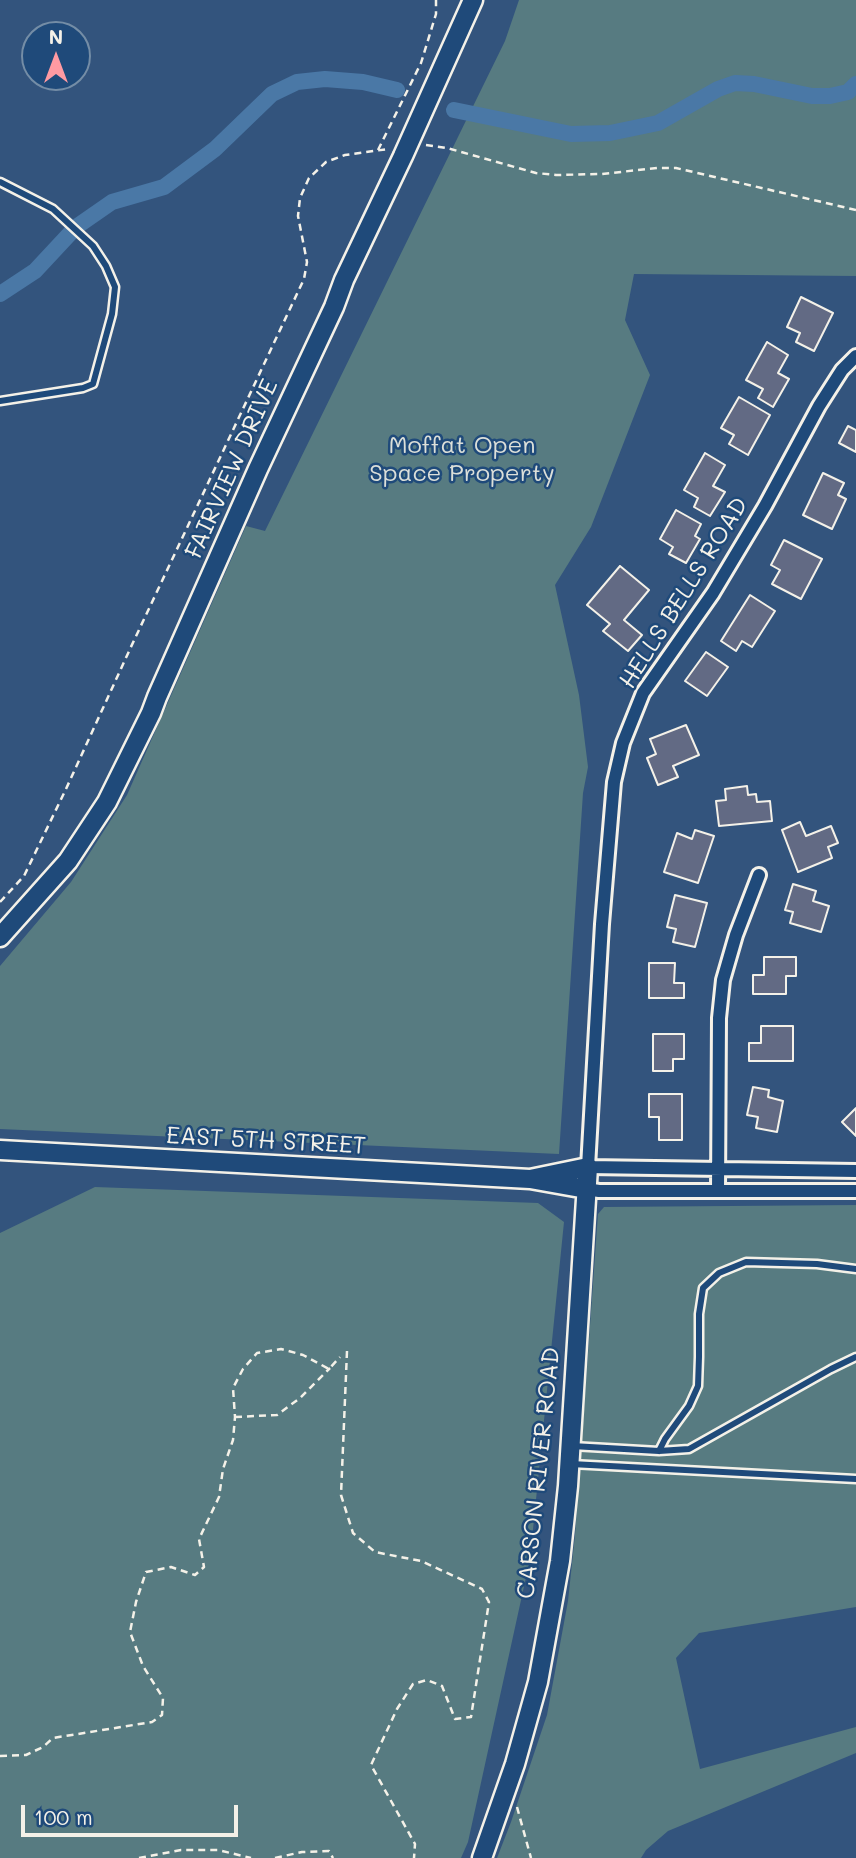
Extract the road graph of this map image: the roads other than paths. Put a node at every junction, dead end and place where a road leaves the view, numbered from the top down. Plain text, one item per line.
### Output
1 (473, 0) edge
2 (0, 181) edge
3 (856, 356) edge
4 (0, 401) edge
5 (759, 875) dead end
6 (0, 937) edge
7 (0, 1150) edge
8 (588, 1167) junction
9 (718, 1170) junction
10 (856, 1171) edge
11 (530, 1179) junction
12 (586, 1189) junction
13 (718, 1191) junction
14 (856, 1191) edge
15 (856, 1269) edge
16 (856, 1357) edge
17 (659, 1451) junction
18 (570, 1455) junction
19 (856, 1479) edge
20 (482, 1858) edge

1 - 6 street, FAIRVIEW DRIVE
2 - 4 lane
3 - 8 street, HELLS BELLS ROAD
5 - 9 street
7 - 11 street, EAST 5TH STREET
8 - 9 street, EAST 5TH STREET
8 - 11 street, EAST 5TH STREET
8 - 12 street, CARSON RIVER ROAD
9 - 10 street, EAST 5TH STREET
9 - 13 street
11 - 12 street, EAST 5TH STREET
12 - 13 street, EAST 5TH STREET
12 - 18 street, CARSON RIVER ROAD
13 - 14 street, EAST 5TH STREET
15 - 17 lane
16 - 17 lane
17 - 18 lane
18 - 19 lane
18 - 20 street, CARSON RIVER ROAD

